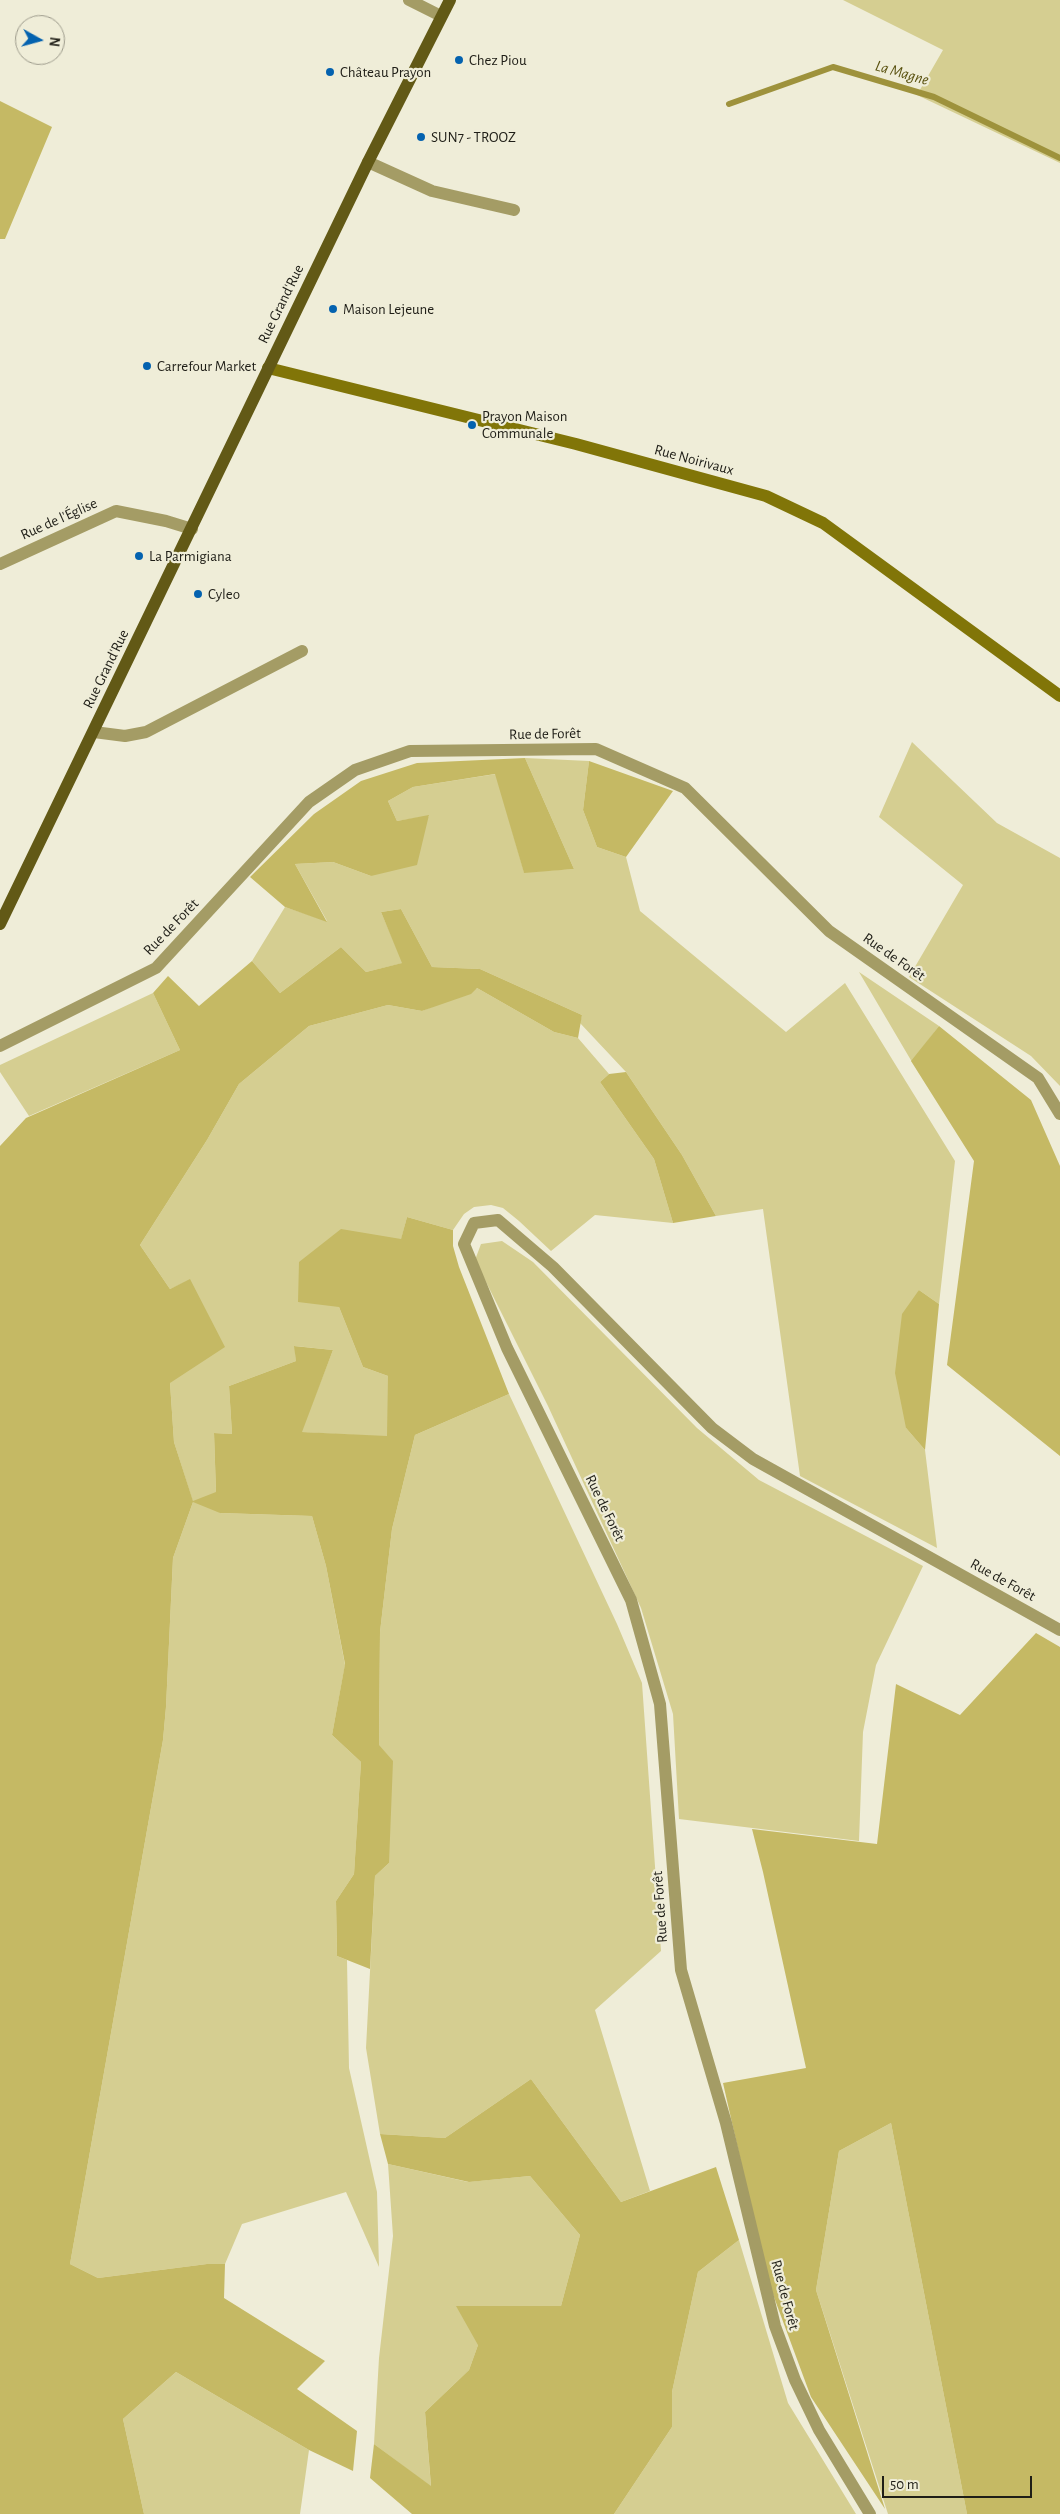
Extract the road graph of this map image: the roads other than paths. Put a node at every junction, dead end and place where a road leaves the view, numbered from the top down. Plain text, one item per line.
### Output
1 (409, 0) edge
2 (450, 0) edge
3 (441, 16) junction
4 (368, 162) junction
5 (514, 210) dead end
6 (268, 368) junction
7 (192, 530) junction
8 (0, 564) edge
9 (302, 651) dead end
10 (1060, 696) edge
11 (94, 732) junction
12 (0, 924) edge
13 (0, 1046) edge
14 (1060, 1114) edge
15 (1060, 1630) edge
16 (870, 2514) edge

1 - 3 street
2 - 3 main road, Rue Grand'Rue
3 - 4 main road, Rue Grand'Rue
4 - 5 street
4 - 6 main road, Rue Grand'Rue
6 - 7 main road, Rue Grand'Rue
6 - 10 main road, Rue Noirivaux
7 - 8 street, Rue de l'Église
7 - 11 main road, Rue Grand'Rue
9 - 11 street, Rue Grand'Rue
11 - 12 main road, Rue Grand'Rue
13 - 14 street, Rue de Forêt
15 - 16 street, Rue de Forêt

